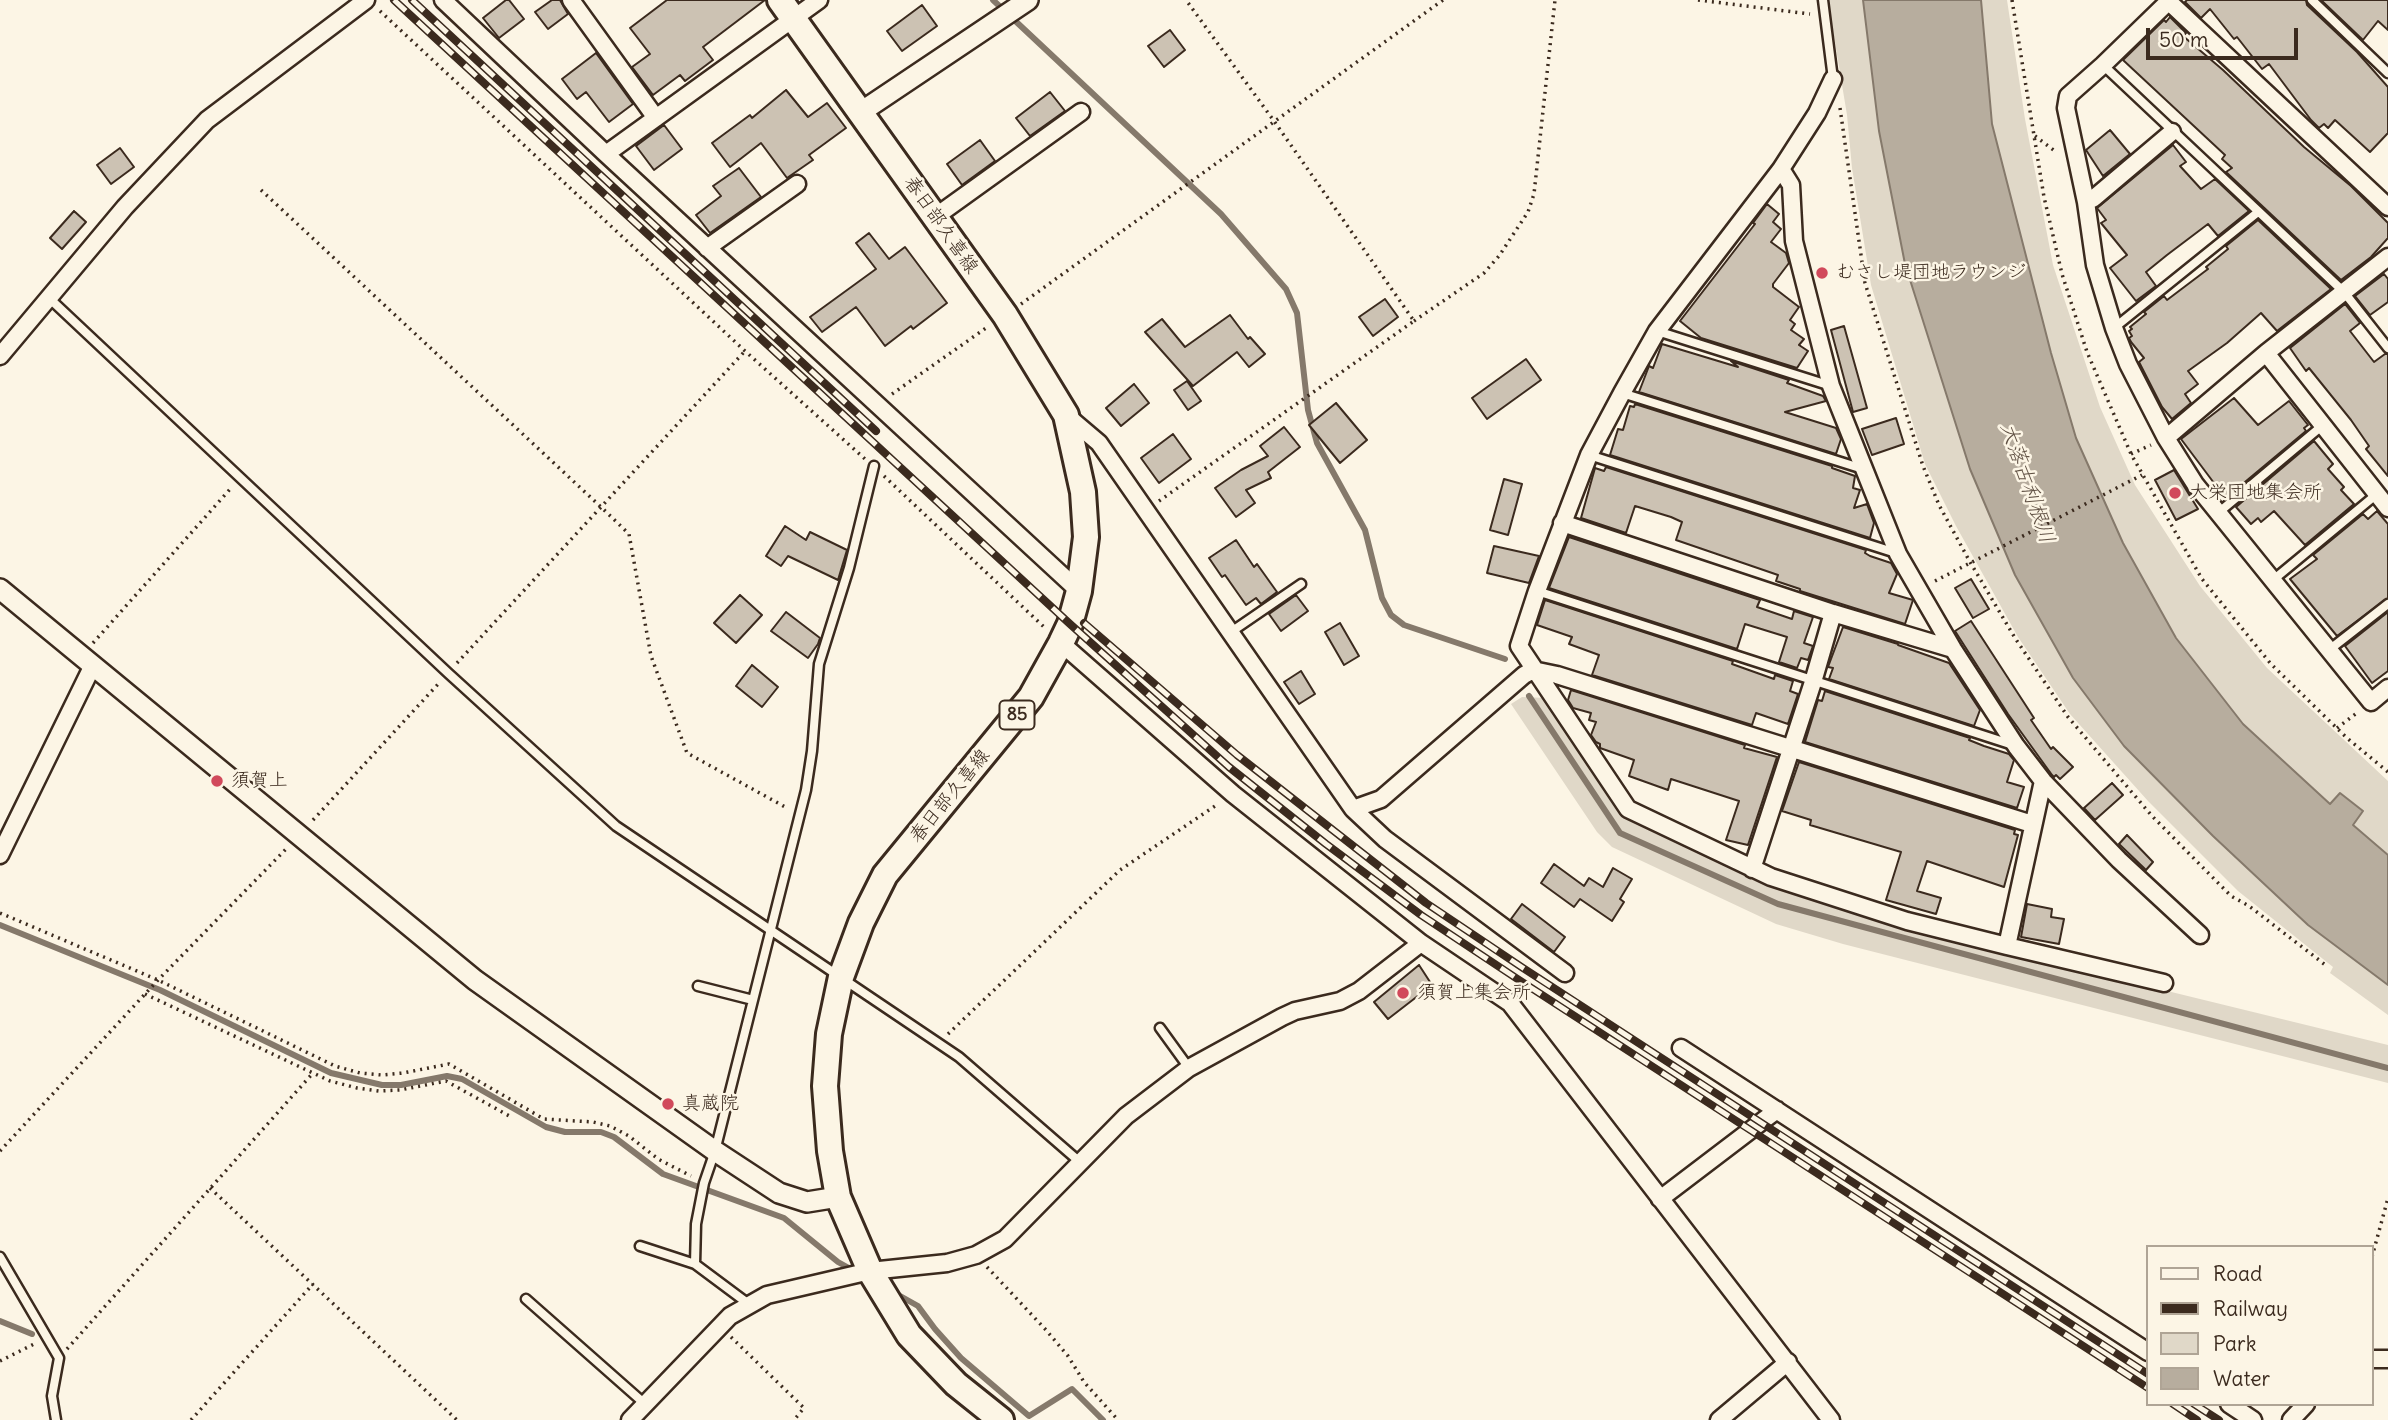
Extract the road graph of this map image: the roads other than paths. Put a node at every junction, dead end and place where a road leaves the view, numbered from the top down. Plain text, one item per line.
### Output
1 (443, 0) edge
2 (571, 0) edge
3 (819, 0) edge
4 (1028, 0) edge
5 (1823, 0) edge
6 (2312, 0) edge
7 (2169, 1) edge
8 (370, 3) edge
9 (787, 9) edge
10 (2103, 65) junction
11 (2388, 73) edge
12 (1833, 79) joint
13 (861, 112) junction
14 (1081, 112) dead end
15 (656, 118) junction
16 (2172, 132) junction
17 (606, 154) junction
18 (1781, 169) junction
19 (797, 184) dead end
20 (2087, 202) junction
21 (2388, 207) edge
22 (2258, 212) junction
23 (935, 217) junction
24 (707, 248) junction
25 (2388, 257) edge
26 (2344, 292) junction
27 (49, 298) junction
28 (2114, 328) junction
29 (1657, 331) junction
30 (2388, 348) edge
31 (2266, 353) junction
32 (0, 356) edge
33 (1831, 386) junction
34 (1622, 393) junction
35 (1066, 415) junction
36 (2323, 425) junction
37 (2161, 440) junction
38 (1589, 455) junction
39 (874, 466) road end
40 (1863, 469) junction
41 (2377, 494) junction
42 (2388, 508) edge
43 (2218, 513) junction
44 (1562, 523) junction
45 (1898, 554) junction
46 (2273, 580) junction
47 (1301, 584) dead end
48 (0, 589) edge
49 (1079, 591) junction
50 (1537, 591) junction
51 (2388, 604) edge
52 (1833, 612) junction
53 (1231, 632) junction
54 (1061, 643) junction
55 (1953, 649) junction
56 (2329, 650) junction
57 (88, 660) junction
58 (1533, 670) junction
59 (1813, 682) junction
60 (2388, 688) edge
61 (2016, 746) junction
62 (1791, 749) junction
63 (2043, 780) junction
64 (1353, 810) junction
65 (2032, 824) junction
66 (0, 855) edge
67 (1752, 869) junction
68 (771, 930) junction
69 (2200, 935) dead end
70 (1421, 943) junction
71 (2007, 946) junction
72 (1565, 973) dead end
73 (841, 977) junction
74 (2164, 983) dead end
75 (698, 986) dead end
76 (753, 1000) junction
77 (1160, 1028) dead end
78 (1681, 1048) dead end
79 (1189, 1068) junction
80 (1777, 1110) junction
81 (715, 1151) junction
82 (1081, 1163) junction
83 (838, 1197) junction
84 (1660, 1199) junction
85 (640, 1246) dead end
86 (0, 1257) edge
87 (695, 1264) junction
88 (870, 1271) junction
89 (526, 1298) dead end
90 (750, 1305) junction
91 (2146, 1351) edge
92 (1788, 1362) junction
93 (645, 1404) junction
94 (2232, 1406) edge
95 (2304, 1406) edge
96 (55, 1420) edge
97 (630, 1420) edge
98 (1002, 1420) edge
99 (1719, 1420) edge
100 (1831, 1420) edge
101 (2253, 1420) edge
102 (2291, 1420) edge

1 - 17 street
2 - 15 street
3 - 9 street
4 - 13 street
5 - 12 lane
6 - 11 lane
7 - 10 street
7 - 21 street
8 - 27 street
9 - 13 main road, 春日部久喜線 / 85
9 - 15 street
10 - 16 lane
10 - 20 street
12 - 18 street
13 - 23 main road, 春日部久喜線 / 85
14 - 23 street
15 - 17 street
16 - 20 street
16 - 22 lane
17 - 24 street
18 - 29 street
18 - 33 street
19 - 24 street
20 - 28 street
22 - 26 lane
22 - 28 lane
23 - 35 main road, 春日部久喜線 / 85
24 - 49 street
25 - 26 street
26 - 30 lane
26 - 31 street
27 - 32 street
27 - 68 lane
28 - 37 street
29 - 33 lane
29 - 34 street
31 - 36 street
31 - 37 street
33 - 40 street
34 - 38 street
34 - 40 lane
35 - 49 main road, 春日部久喜線 / 85
35 - 53 street
36 - 41 street
36 - 43 lane
37 - 43 street
38 - 44 street
38 - 45 lane
39 - 68 lane
40 - 45 street
41 - 42 street
41 - 46 lane
43 - 46 street
44 - 50 street
44 - 52 street
45 - 55 street
46 - 56 street
47 - 53 lane
48 - 57 street
49 - 54 main road, 春日部久喜線 / 85
50 - 58 street
50 - 59 lane
51 - 56 lane
52 - 55 street
52 - 59 street
53 - 64 street
54 - 70 street
54 - 73 main road, 春日部久喜線 / 85
55 - 61 street
56 - 60 street
57 - 66 street
57 - 81 street
58 - 62 street
58 - 64 street
58 - 67 street
59 - 61 lane
59 - 62 street
61 - 63 street
62 - 65 street
62 - 67 street
63 - 65 street
63 - 69 street
64 - 72 street
65 - 71 street
67 - 71 street
68 - 73 lane
68 - 76 lane
70 - 79 street
70 - 84 street
71 - 74 street
73 - 82 lane
73 - 83 main road, 春日部久喜線 / 85
75 - 76 lane
76 - 81 lane
77 - 79 lane
78 - 80 street
79 - 82 street
80 - 84 street
80 - 91 street
81 - 83 street
81 - 87 lane
82 - 88 street
83 - 88 main road, 春日部久喜線 / 85
84 - 92 street
85 - 87 lane
86 - 96 lane
87 - 90 lane
88 - 90 street
88 - 98 main road, 春日部久喜線 / 85
89 - 93 lane
90 - 93 street
92 - 99 street
92 - 100 street
93 - 97 street
94 - 101 street
95 - 102 street

